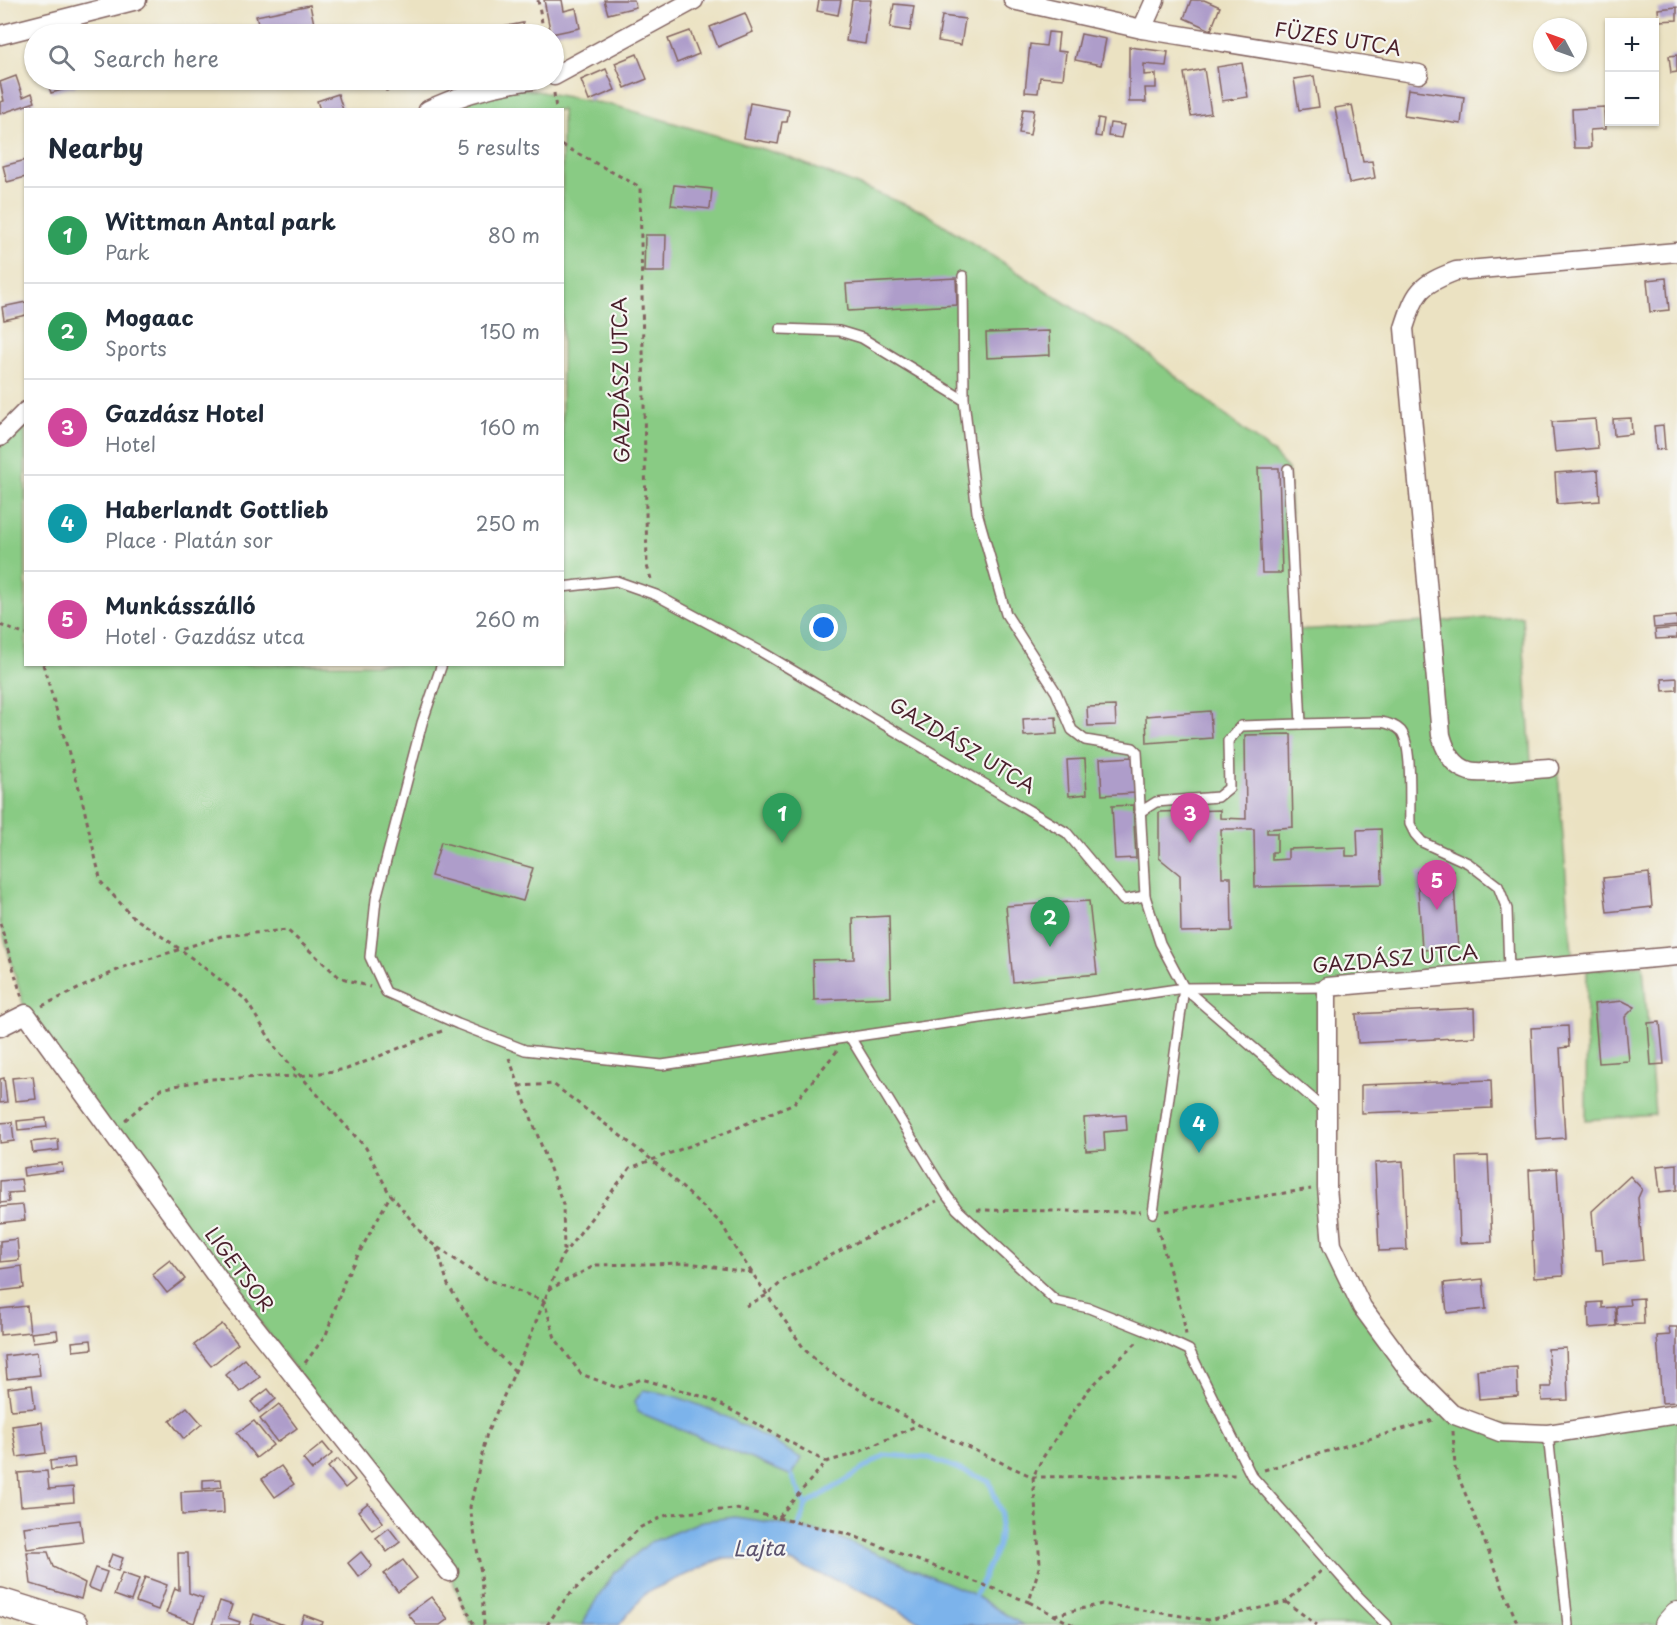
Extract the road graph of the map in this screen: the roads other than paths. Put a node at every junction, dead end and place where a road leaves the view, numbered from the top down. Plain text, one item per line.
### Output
1 (136, 0) edge
2 (694, 0) edge
3 (1013, 0) edge
4 (1155, 0) edge
5 (43, 24) edge
6 (24, 29) edge
7 (1142, 29) junction
8 (0, 35) edge
9 (564, 71) edge
10 (1419, 74) dead end
11 (483, 90) edge
12 (438, 107) edge
13 (1677, 252) edge
14 (963, 276) dead end
15 (780, 329) dead end
16 (964, 400) junction
17 (24, 413) edge
18 (0, 437) edge
19 (1288, 469) dead end
20 (564, 587) edge
21 (441, 666) edge
22 (1301, 724) junction
23 (1549, 768) dead end
24 (1140, 812) junction
25 (1145, 896) junction
26 (1677, 956) edge
27 (1509, 971) junction
28 (1327, 987) junction
29 (1184, 988) junction
30 (0, 1028) edge
31 (850, 1037) junction
32 (1327, 1111) junction
33 (1153, 1213) road end
34 (1677, 1414) edge
35 (1548, 1434) junction
36 (449, 1572) road end
37 (1, 1596) edge
38 (1677, 1615) edge
39 (74, 1625) edge
40 (1387, 1625) edge
41 (1568, 1625) edge
42 (1668, 1625) edge

1 - 5 street
2 - 9 street
3 - 7 street, FÜZES UTCA
4 - 7 street
6 - 8 street
7 - 10 street, FÜZES UTCA
11 - 12 street
13 - 23 street
14 - 16 lane
15 - 16 lane
16 - 24 lane
17 - 18 street
19 - 22 lane
20 - 25 lane, GAZDÁSZ UTCA
21 - 31 lane, GAZDÁSZ UTCA
22 - 24 lane
22 - 27 lane
24 - 25 lane
25 - 29 lane
26 - 27 street, GAZDÁSZ UTCA
27 - 28 street, GAZDÁSZ UTCA
28 - 29 lane, GAZDÁSZ UTCA
28 - 32 street
29 - 31 lane, GAZDÁSZ UTCA
29 - 32 lane
29 - 33 lane
30 - 36 street, LIGETSOR
31 - 40 lane
32 - 35 street
34 - 35 street
35 - 41 lane
37 - 39 main road
38 - 42 main road

